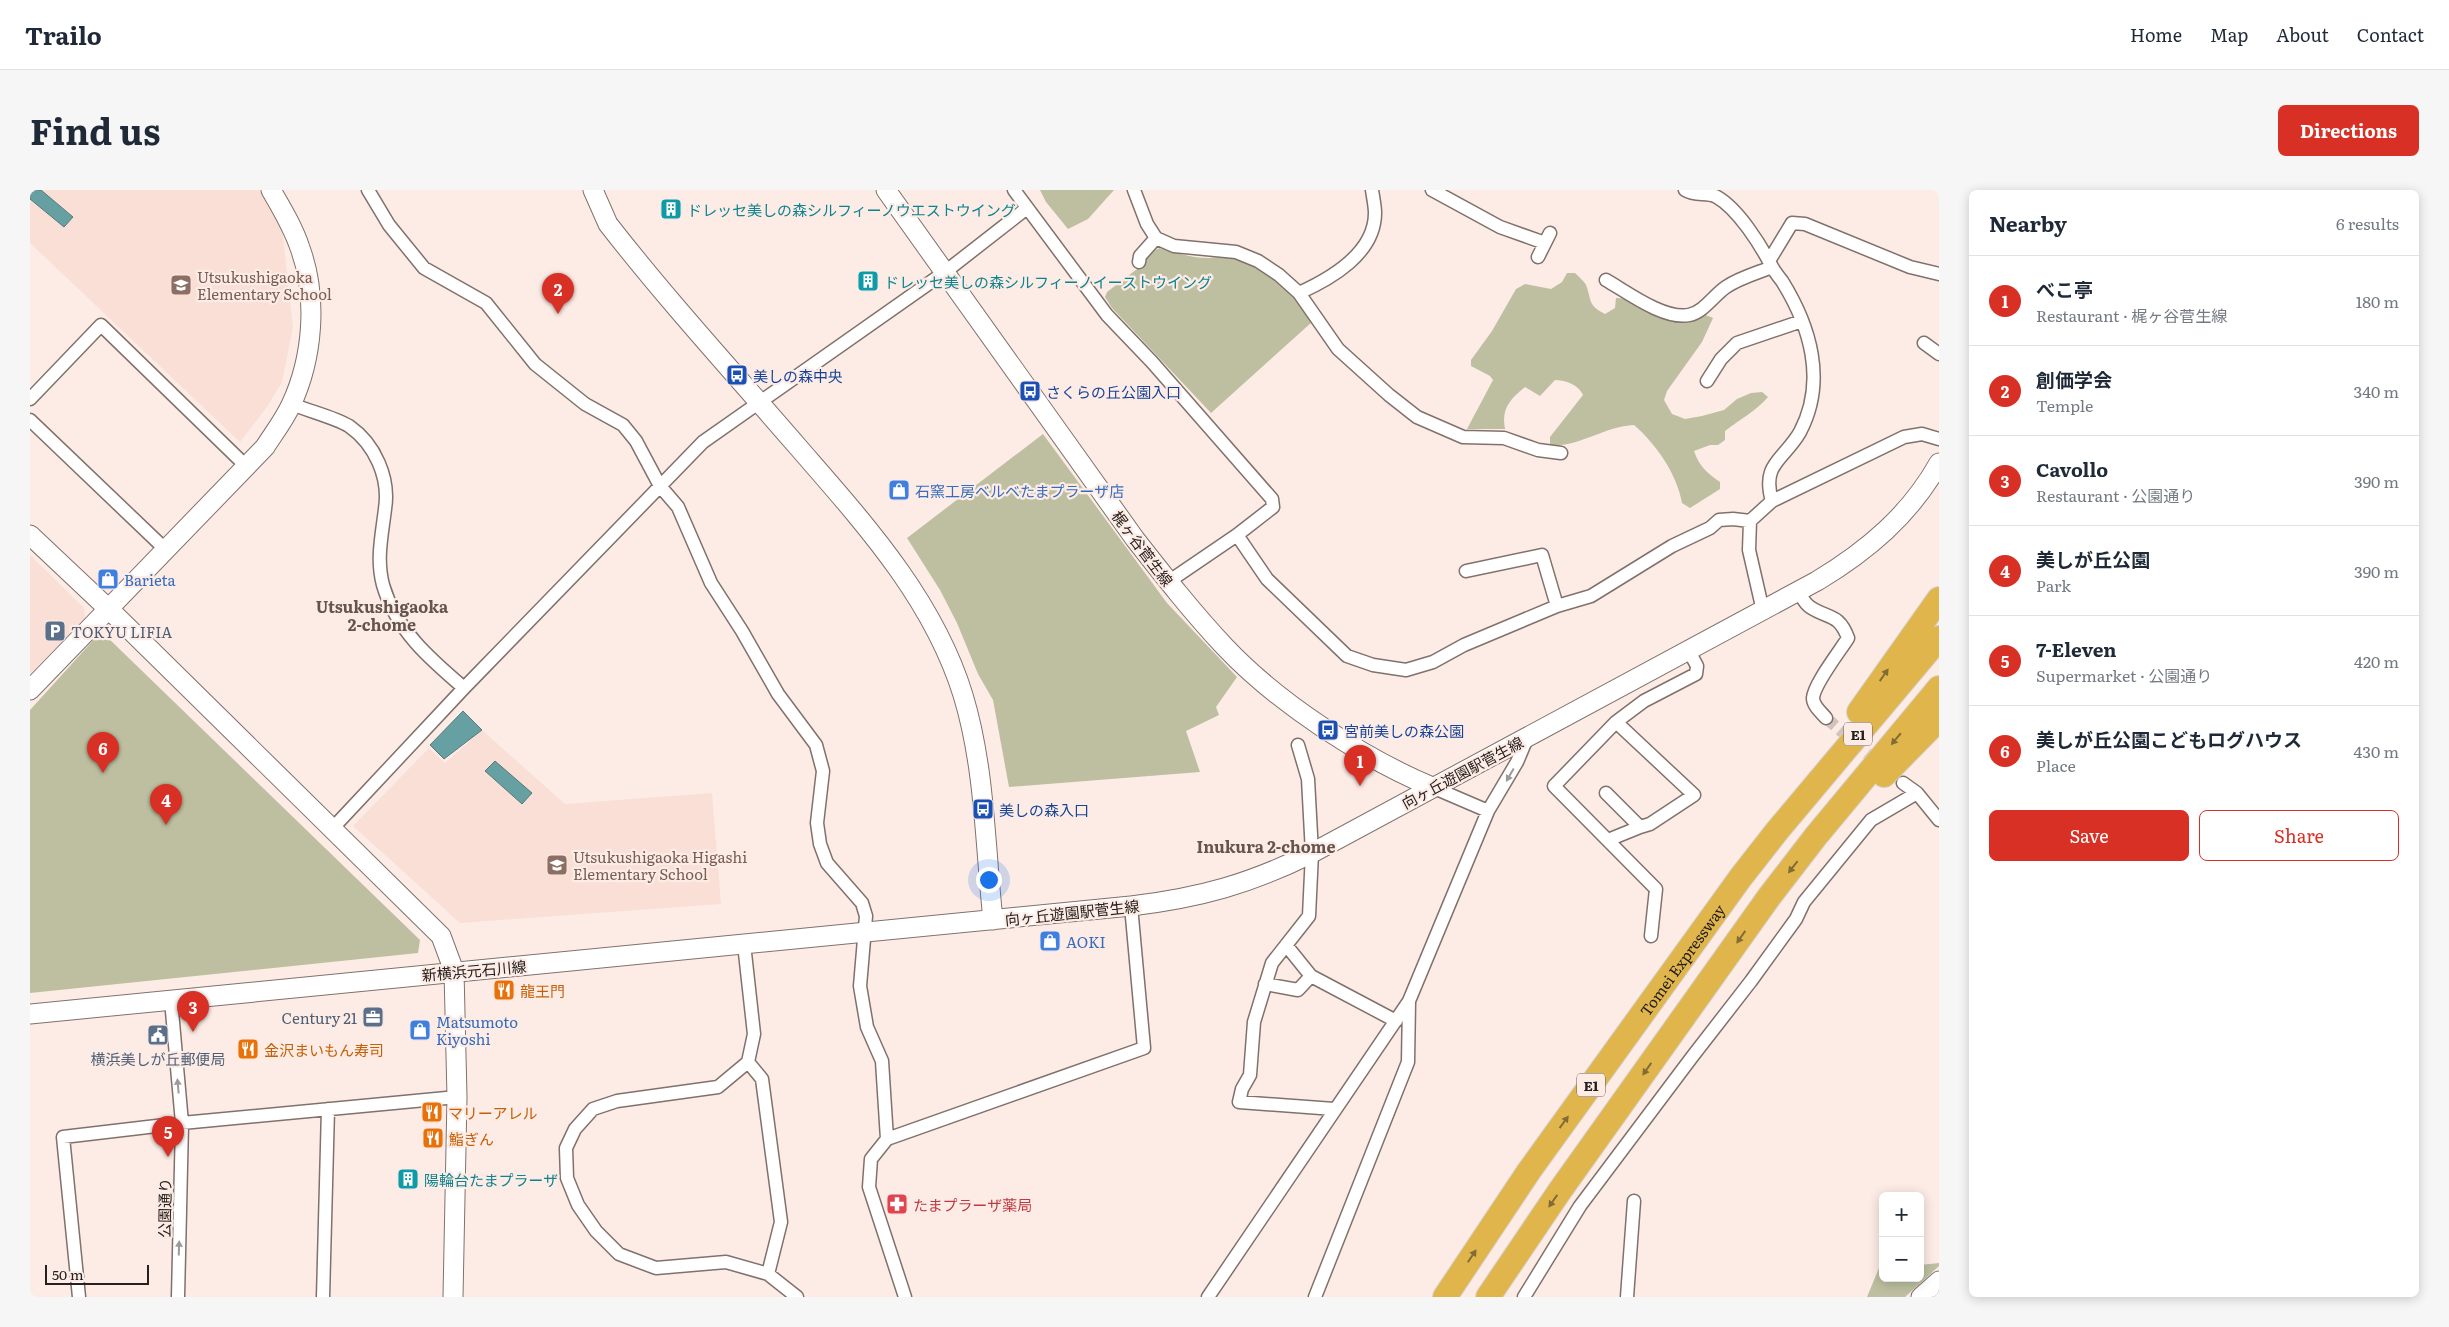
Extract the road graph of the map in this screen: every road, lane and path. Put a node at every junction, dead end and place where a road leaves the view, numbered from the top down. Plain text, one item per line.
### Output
1 (271, 190) edge
2 (368, 190) edge
3 (593, 190) edge
4 (886, 190) edge
5 (1014, 190) edge
6 (1134, 190) edge
7 (1372, 190) edge
8 (1432, 190) edge
9 (1685, 190) edge
10 (1028, 208) junction
11 (1156, 238) junction
12 (1538, 257) dead end
13 (1140, 262) dead end
14 (1770, 264) junction
15 (945, 272) junction
16 (1939, 274) edge
17 (1606, 280) dead end
18 (1299, 293) junction
19 (1802, 321) junction
20 (1924, 343) dead end
21 (1939, 354) edge
22 (1707, 381) dead end
23 (30, 399) edge
24 (760, 402) junction
25 (292, 404) junction
26 (30, 420) edge
27 (1939, 439) edge
28 (1561, 453) dead end
29 (1939, 463) edge
30 (246, 466) junction
31 (660, 486) junction
32 (1772, 501) junction
33 (1750, 521) junction
34 (30, 535) edge
35 (1237, 535) junction
36 (164, 549) junction
37 (1466, 571) dead end
38 (1168, 582) junction
39 (1798, 591) junction
40 (1939, 599) edge
41 (1556, 606) junction
42 (108, 609) junction
43 (1764, 611) junction
44 (1939, 638) edge
45 (1688, 651) junction
46 (464, 688) junction
47 (1939, 688) edge
48 (30, 690) edge
49 (1826, 718) tunnel mouth
50 (1939, 719) edge
51 (1616, 722) junction
52 (1528, 736) junction
53 (1298, 745) dead end
54 (1903, 783) dead end
55 (1432, 787) junction
56 (1606, 793) dead end
57 (1918, 793) junction
58 (1488, 811) junction
59 (1939, 820) edge
60 (1640, 827) junction
61 (331, 830) junction
62 (1777, 831) junction
63 (1816, 836) junction
64 (1608, 840) junction
65 (1312, 853) junction
66 (1131, 906) junction
67 (993, 920) junction
68 (918, 927) joint
69 (865, 933) junction
70 (1652, 936) dead end
71 (744, 944) junction
72 (1286, 945) junction
73 (454, 971) junction
74 (1310, 976) junction
75 (1265, 984) junction
76 (171, 1000) junction
77 (1409, 1001) junction
78 (30, 1014) edge
79 (1396, 1021) junction
80 (748, 1062) junction
81 (457, 1097) junction
82 (1334, 1109) junction
83 (328, 1110) junction
84 (182, 1123) junction
85 (887, 1139) junction
86 (1634, 1200) dead end
87 (768, 1274) junction
88 (1939, 1281) edge
89 (79, 1297) edge
90 (178, 1297) edge
91 (323, 1297) edge
92 (453, 1297) edge
93 (797, 1297) edge
94 (905, 1297) edge
95 (1208, 1297) edge
96 (1316, 1297) edge
97 (1445, 1297) edge
98 (1488, 1297) edge
99 (1524, 1297) edge
100 (1627, 1297) edge
101 (1921, 1297) edge

1 - 25 street
2 - 31 street
3 - 24 street
4 - 15 street, 梶ヶ谷菅生線
5 - 10 street
6 - 11 street
7 - 18 street
8 - 12 street
9 - 14 street
10 - 15 street
10 - 35 street
11 - 13 street
11 - 18 street
14 - 16 street
14 - 17 street
14 - 19 street
15 - 24 street
15 - 38 street, 梶ヶ谷菅生線
18 - 28 street
19 - 22 street
19 - 32 street
20 - 21 street
23 - 30 street
24 - 31 street
24 - 67 street
25 - 30 street
25 - 46 street
26 - 36 street
27 - 32 street
29 - 39 street, 向ヶ丘遊園駅菅生線
30 - 36 street
31 - 46 street
31 - 69 street
32 - 33 street
33 - 41 street
33 - 43 street
34 - 42 street
35 - 38 street
35 - 41 street
36 - 42 street
37 - 41 street
38 - 55 street, 梶ヶ谷菅生線
39 - 43 street, 向ヶ丘遊園駅菅生線
39 - 49 street
62 -> 40 highway
42 - 48 street
42 - 61 street
43 - 45 street, 向ヶ丘遊園駅菅生線
44 - 62 highway, Tomei Expressway / E1
45 - 51 street
45 - 52 street, 向ヶ丘遊園駅菅生線
46 - 61 street
47 -> 63 highway, E1
50 - 63 highway
51 - 60 street
51 - 64 street
52 - 55 street, 向ヶ丘遊園駅菅生線
52 -> 58 street
53 - 65 street
54 - 57 street
55 - 58 street, 梶ヶ谷菅生線
55 - 65 street, 向ヶ丘遊園駅菅生線
56 - 60 street
57 - 59 street
57 - 99 street
58 - 77 street
60 - 64 street
61 - 73 street
97 -> 62 highway, Tomei Expressway / E1
63 -> 98 highway, E1
64 - 70 street
65 - 66 street, 向ヶ丘遊園駅菅生線
65 - 72 street
66 - 67 street, 向ヶ丘遊園駅菅生線
66 - 85 street
67 - 68 street, 向ヶ丘遊園駅菅生線
68 - 69 street, 新横浜元石川線
69 - 71 street, 新横浜元石川線
69 - 85 street
71 - 73 street, 新横浜元石川線
71 - 80 street
72 - 74 street
72 - 75 street
73 - 76 street, 新横浜元石川線
73 - 81 street
74 - 75 street
74 - 79 street
75 - 82 street
76 - 78 street, 新横浜元石川線
84 -> 76 street, 公園通り
77 - 79 street
77 - 96 street
79 - 82 street
80 - 87 street
80 - 87 street
81 - 83 street
81 - 92 street
82 - 95 street
83 - 84 street
83 - 91 street
84 - 89 street
90 -> 84 street, 公園通り
85 - 94 street
86 - 100 street
87 - 93 street
88 - 101 street

